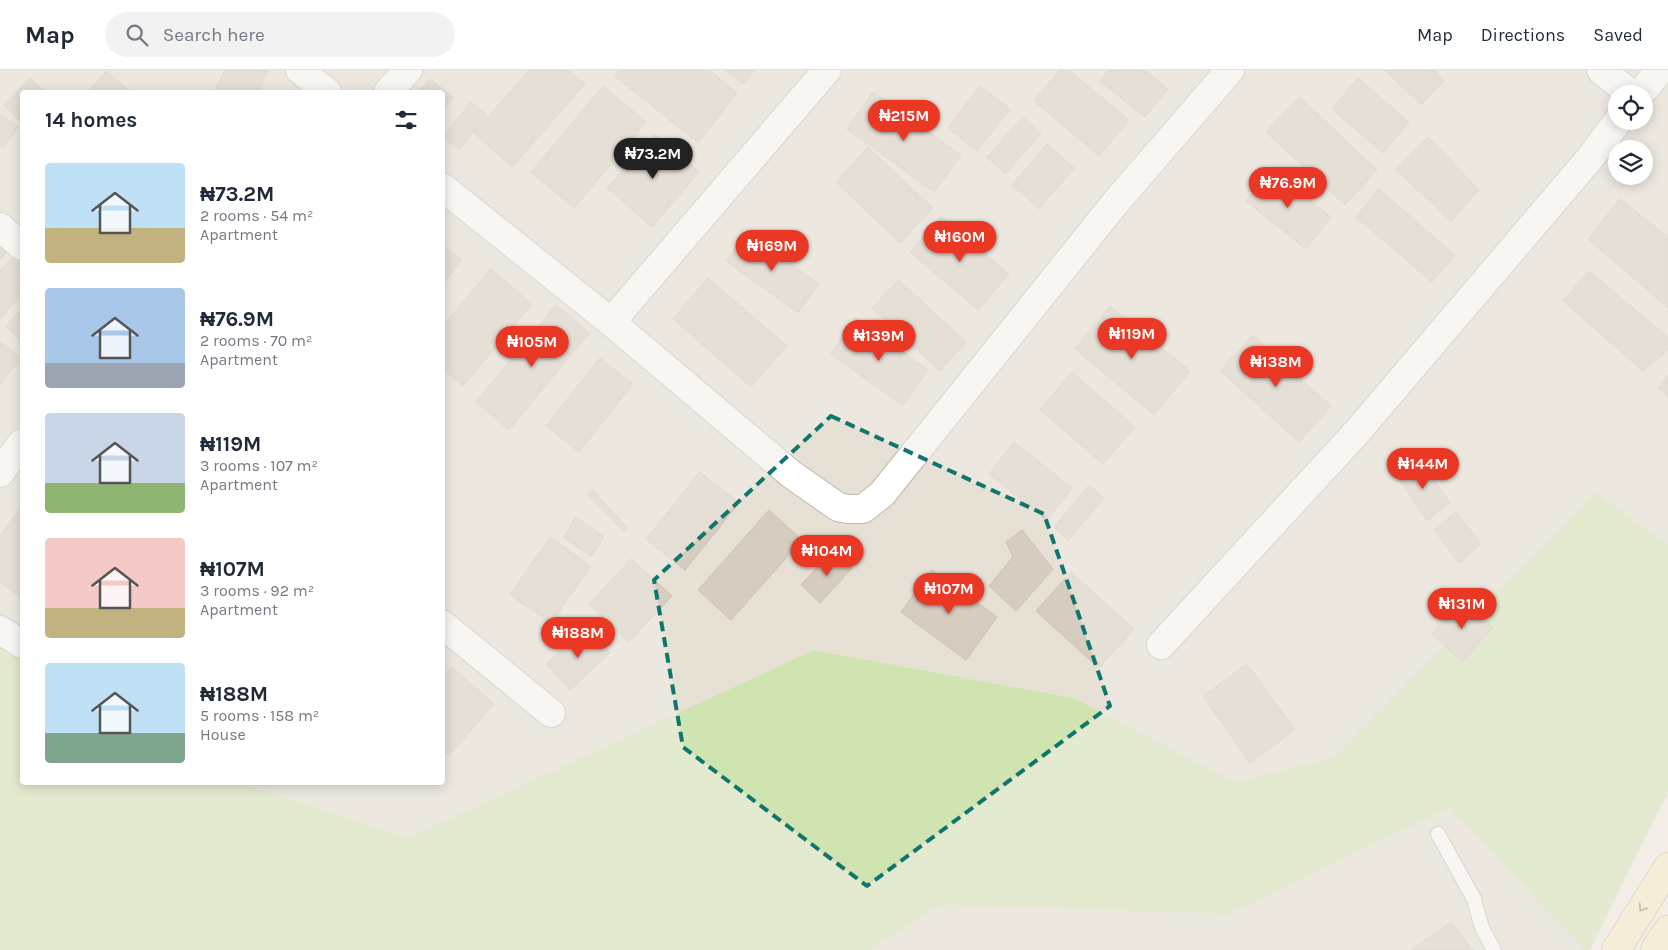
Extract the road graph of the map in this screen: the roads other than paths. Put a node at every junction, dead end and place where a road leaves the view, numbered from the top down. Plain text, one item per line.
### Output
1 (408, 70) edge
2 (827, 70) edge
3 (1230, 70) edge
4 (1601, 70) edge
5 (1660, 70) edge
6 (1620, 85) edge
7 (1648, 85) edge
8 (390, 90) edge
9 (1611, 130) edge
10 (445, 188) edge
11 (0, 227) edge
12 (20, 244) edge
13 (611, 322) junction
14 (445, 626) edge
15 (0, 630) edge
16 (20, 643) edge
17 (1161, 645) dead end
18 (551, 713) dead end
19 (1438, 834) dead end
20 (1668, 867) edge
21 (1668, 930) edge
22 (1494, 950) edge
23 (1616, 950) edge
24 (1655, 950) edge

1 - 8 street
2 - 13 street
3 - 13 street
4 - 6 street
5 - 7 street
9 - 17 street
10 - 13 street
11 - 12 street
14 - 18 street
15 - 16 street
19 - 22 lane
20 -> 23 main road
21 - 24 main road

